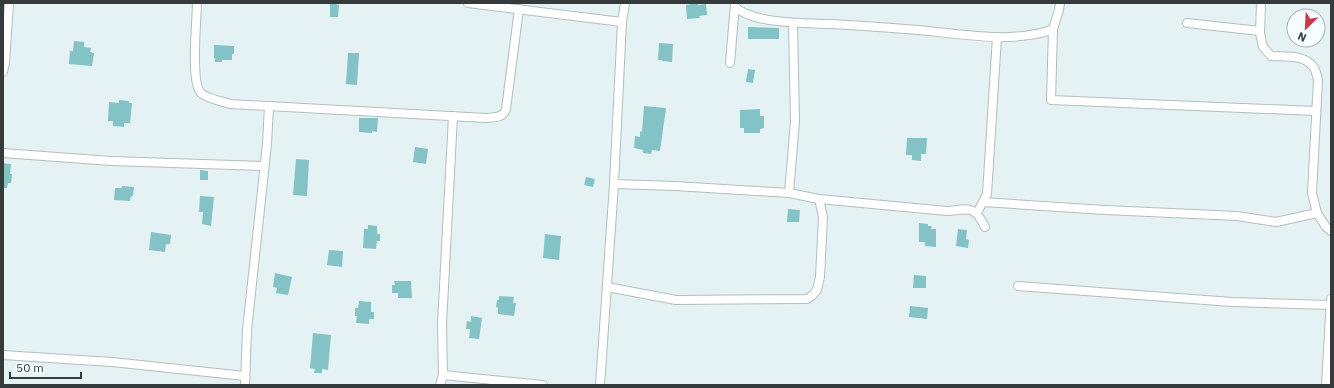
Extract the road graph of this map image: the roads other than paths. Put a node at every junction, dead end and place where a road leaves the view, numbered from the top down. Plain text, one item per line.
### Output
1 (9, 3) edge
2 (198, 3) edge
3 (468, 3) edge
4 (625, 3) edge
5 (1060, 3) edge
6 (1261, 3) edge
7 (735, 5) edge
8 (519, 9) junction
9 (622, 22) junction
10 (793, 23) junction
11 (1186, 23) dead end
12 (1053, 29) junction
13 (1260, 31) junction
14 (997, 37) junction
15 (730, 63) dead end
16 (3, 72) edge
17 (269, 106) junction
18 (1316, 111) junction
19 (453, 116) junction
20 (3, 153) edge
21 (264, 166) junction
22 (614, 184) junction
23 (789, 193) junction
24 (819, 199) junction
25 (983, 202) junction
26 (977, 213) junction
27 (1317, 213) junction
28 (985, 227) dead end
29 (1331, 231) edge
30 (1018, 286) dead end
31 (607, 288) junction
32 (1331, 299) edge
33 (1331, 305) edge
34 (3, 355) edge
35 (443, 375) junction
36 (245, 376) junction
37 (245, 385) edge
38 (440, 385) edge
39 (543, 385) edge
40 (600, 385) edge
41 (1326, 385) edge

1 - 16 street
2 - 17 street
3 - 8 street
4 - 9 street
5 - 12 street
6 - 13 street
7 - 10 street
7 - 15 street
8 - 9 street
8 - 19 street
9 - 22 street
10 - 14 street
10 - 23 street
11 - 13 street
12 - 14 street
12 - 18 street
13 - 18 street
14 - 25 street
17 - 19 street
17 - 21 street
18 - 27 street
19 - 35 street
20 - 21 street
21 - 36 street
22 - 23 street
22 - 31 street
23 - 24 street
24 - 26 street
24 - 31 street
25 - 26 street
25 - 27 street
26 - 28 street
27 - 29 street
30 - 33 street
31 - 40 street
32 - 33 street
33 - 41 street
34 - 36 street
35 - 38 street
35 - 39 street
36 - 37 street

